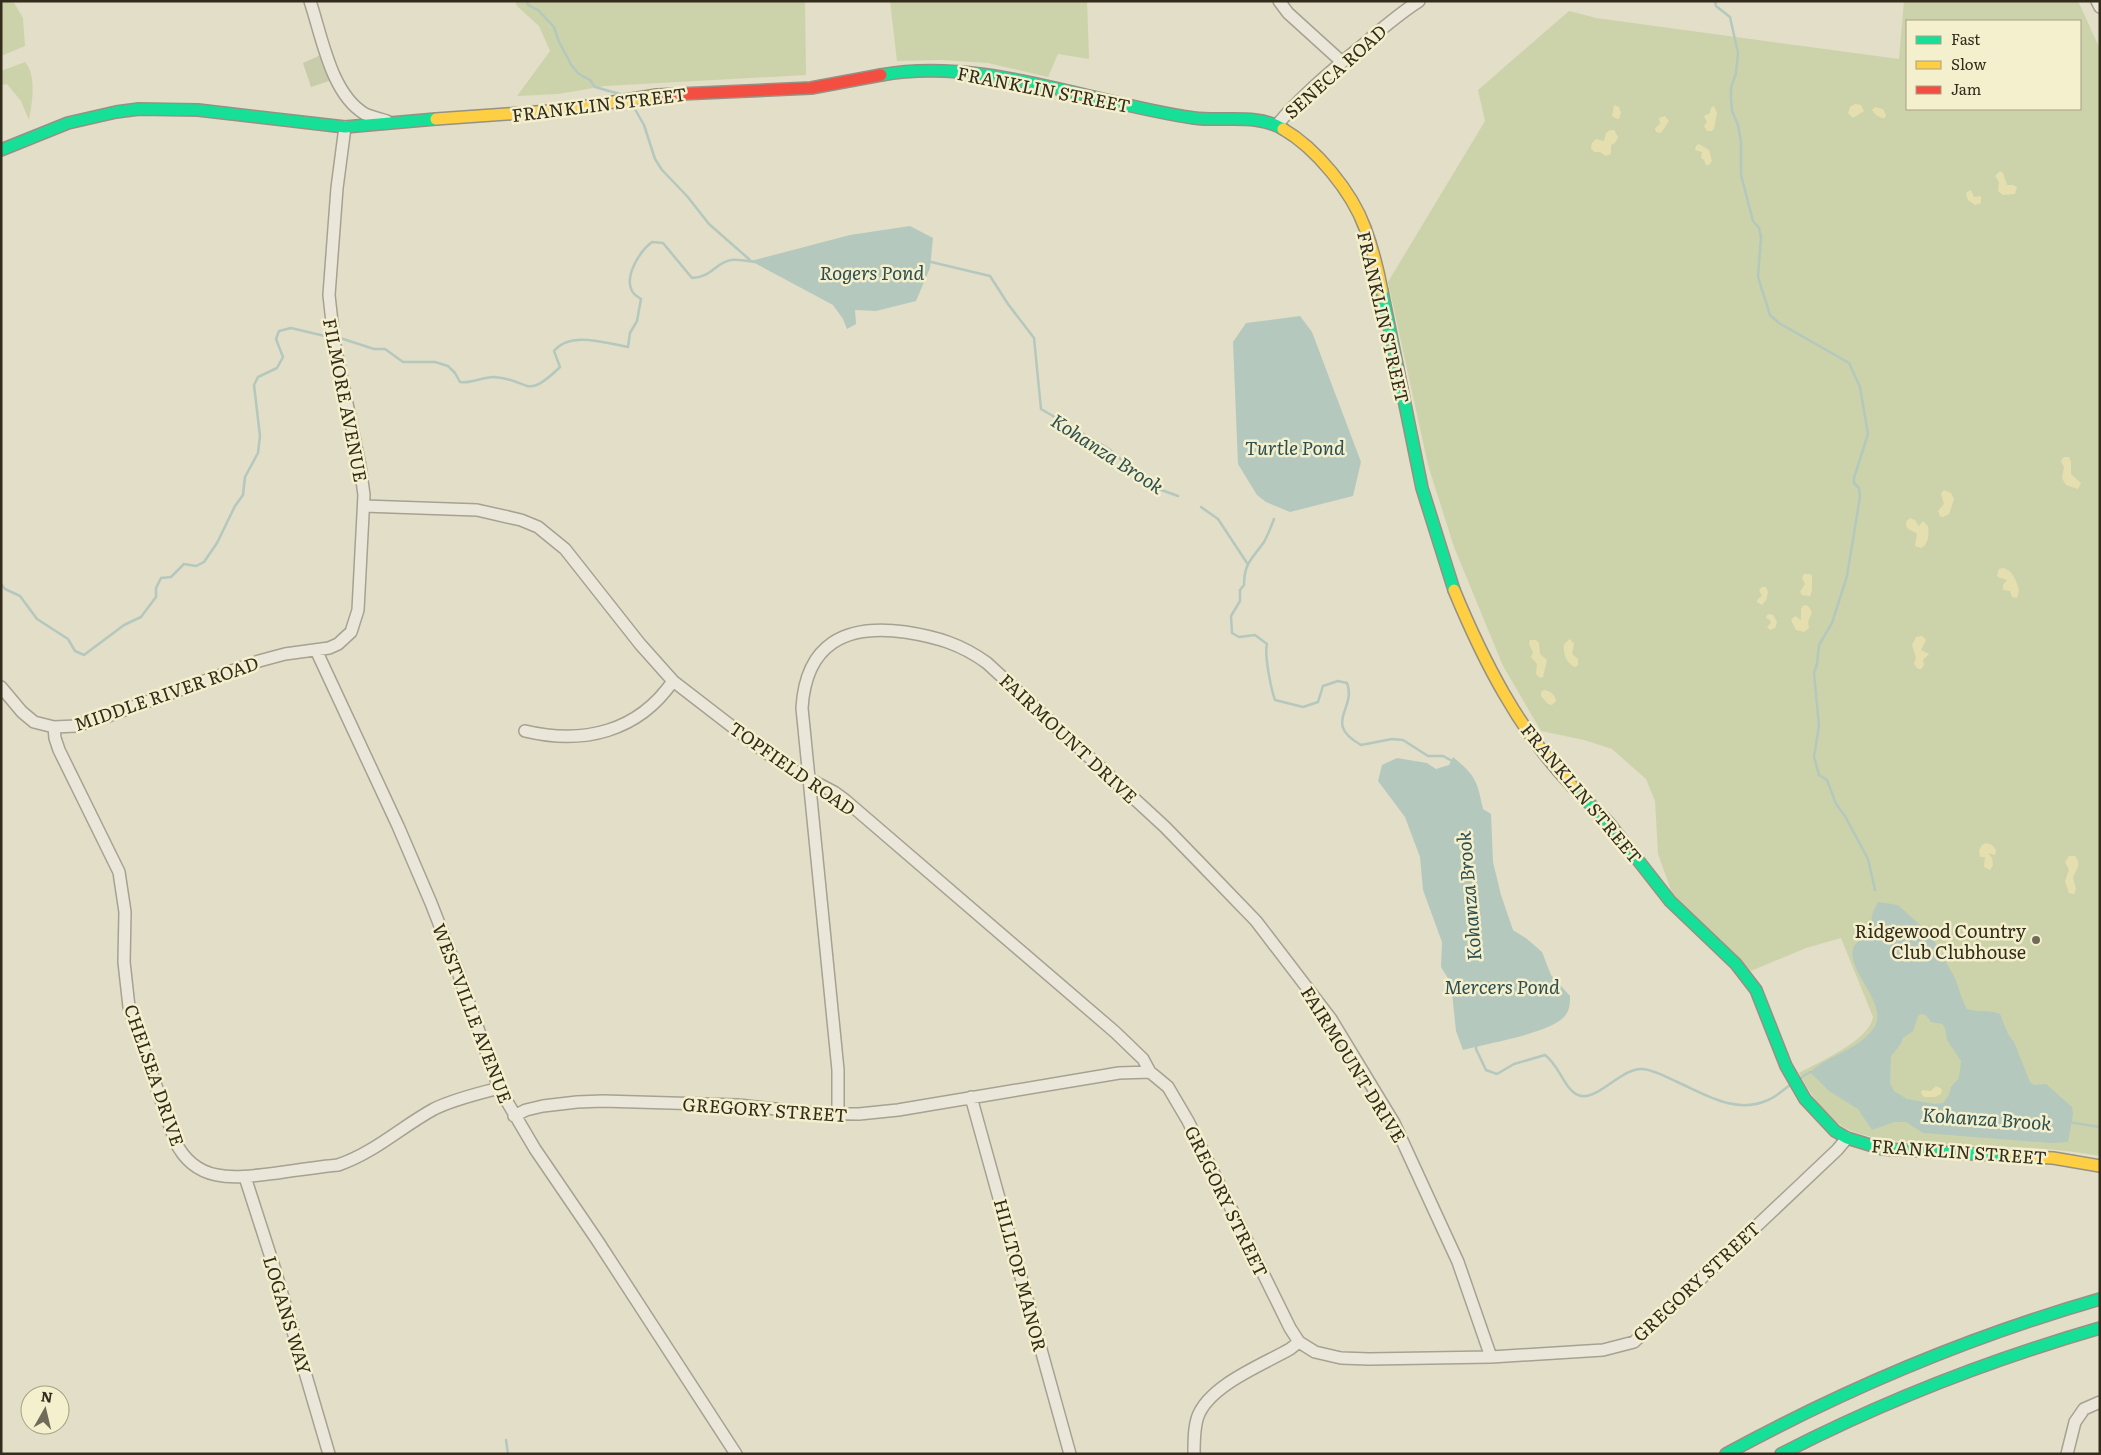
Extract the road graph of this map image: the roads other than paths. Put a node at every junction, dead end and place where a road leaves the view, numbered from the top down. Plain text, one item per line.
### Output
1 (310, 1) edge
2 (1279, 1) edge
3 (1419, 1) edge
4 (2097, 1) edge
5 (2100, 7) edge
6 (1342, 62) junction
7 (389, 122) junction
8 (1276, 125) junction
9 (345, 127) junction
10 (1, 150) edge
11 (364, 506) junction
12 (316, 650) junction
13 (673, 681) junction
14 (1, 687) edge
15 (54, 727) junction
16 (525, 731) dead end
17 (811, 780) junction
18 (1150, 1072) junction
19 (499, 1088) junction
20 (971, 1097) junction
21 (838, 1115) junction
22 (514, 1116) junction
23 (1847, 1138) junction
24 (2100, 1166) edge
25 (245, 1177) junction
26 (2100, 1298) edge
27 (2100, 1328) edge
28 (1299, 1342) junction
29 (1491, 1357) junction
30 (2100, 1402) edge
31 (329, 1454) edge
32 (736, 1454) edge
33 (1070, 1454) edge
34 (1194, 1454) edge
35 (1726, 1454) edge
36 (1781, 1454) edge
37 (2067, 1454) edge

1 - 7 street
2 - 6 street
3 - 6 street, SENECA ROAD
4 - 5 street
6 - 8 street, SENECA ROAD
7 - 8 main road, FRANKLIN STREET
7 - 9 main road, FRANKLIN STREET
8 - 23 main road, FRANKLIN STREET
9 - 10 main road, FRANKLIN STREET
9 - 11 street, FILMORE AVENUE
11 - 12 street, FILMORE AVENUE
11 - 13 street, TOPFIELD ROAD
12 - 15 street, MIDDLE RIVER ROAD
12 - 19 street, WESTVILLE AVENUE
13 - 16 street
13 - 17 street, TOPFIELD ROAD
14 - 15 street, MIDDLE RIVER ROAD
15 - 25 street, CHELSEA DRIVE
17 - 18 street, TOPFIELD ROAD
17 - 21 street, FAIRMOUNT DRIVE
17 - 29 street, FAIRMOUNT DRIVE
18 - 20 street, GREGORY STREET
18 - 28 street, GREGORY STREET
19 - 22 street, WESTVILLE AVENUE
19 - 25 street, CHELSEA DRIVE
20 - 21 street, GREGORY STREET
20 - 33 street, HILLTOP MANOR
21 - 22 street, GREGORY STREET
22 - 32 street, WESTVILLE AVENUE
23 - 24 main road, FRANKLIN STREET
23 - 29 street, GREGORY STREET
25 - 31 street, LOGANS WAY
26 - 35 main road
27 - 36 main road
28 - 29 street, GREGORY STREET
28 - 34 street
30 - 37 street

